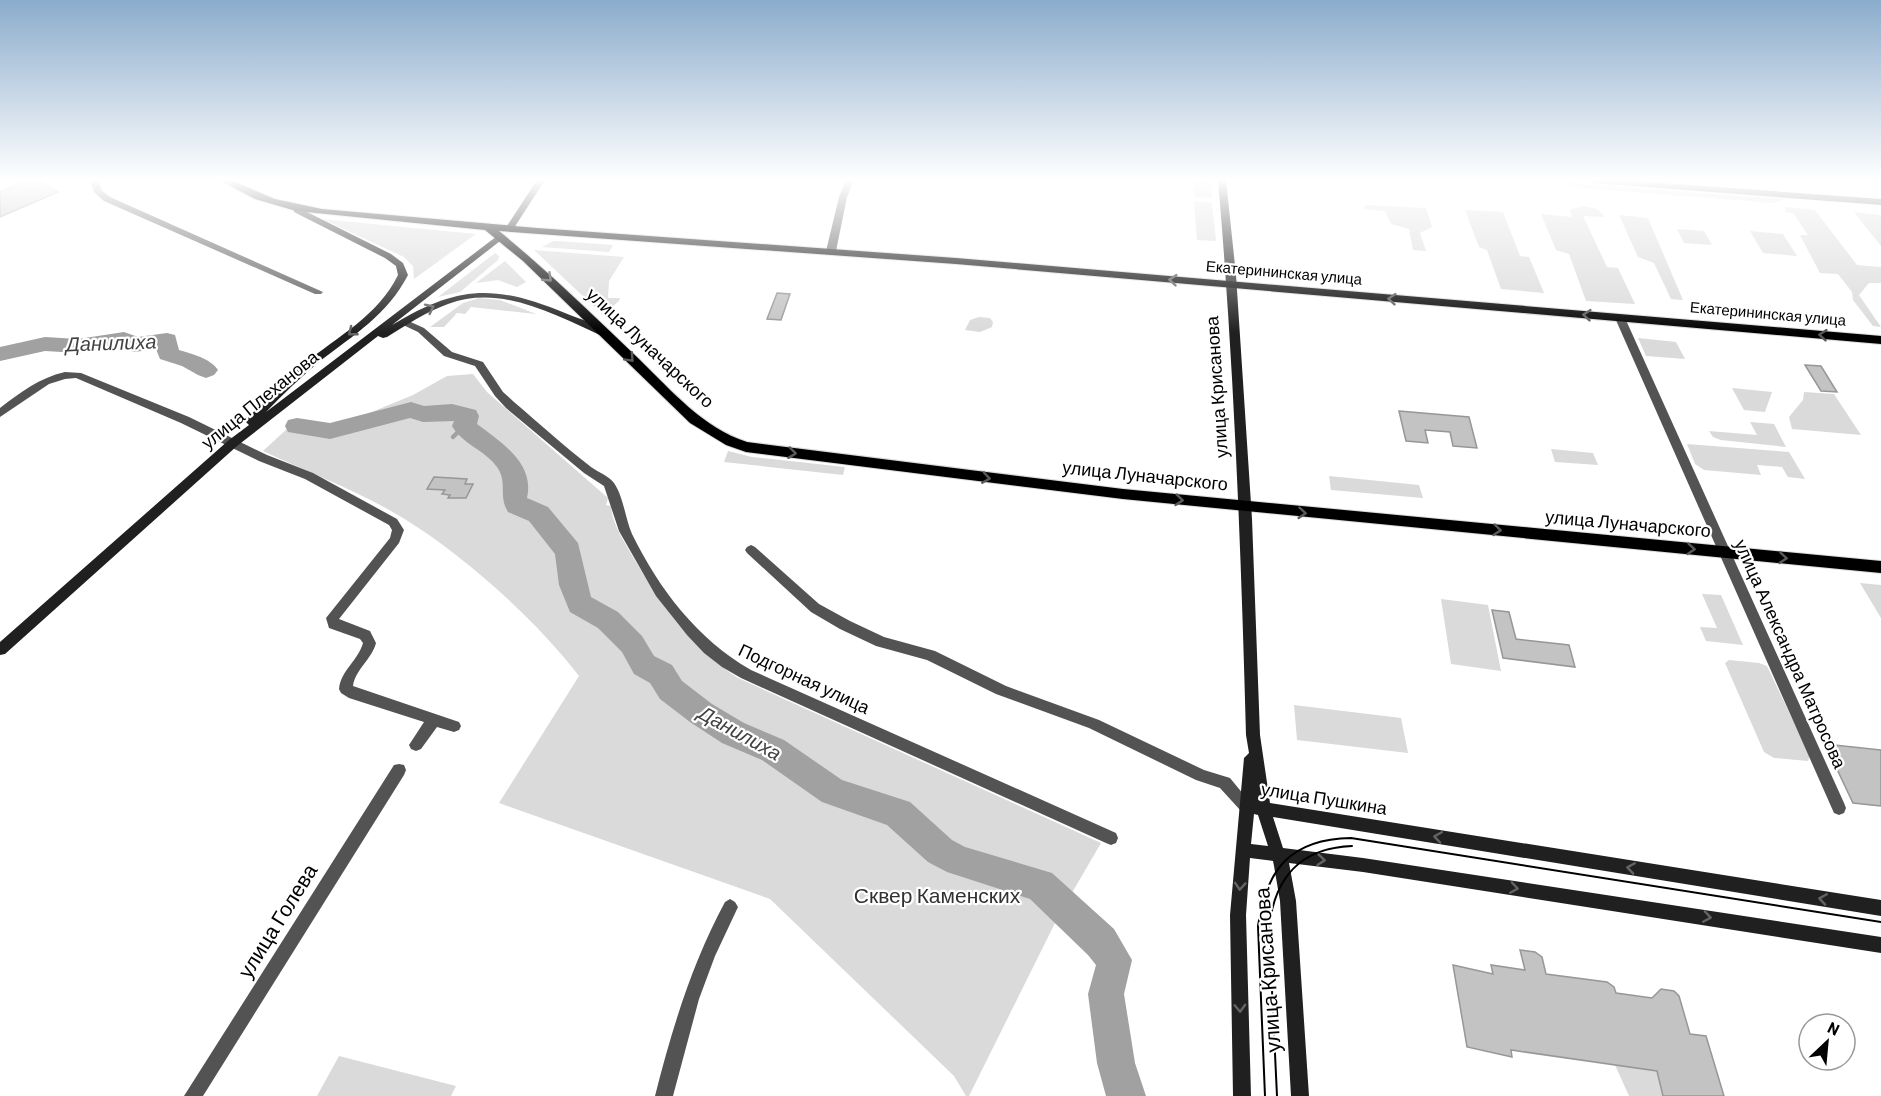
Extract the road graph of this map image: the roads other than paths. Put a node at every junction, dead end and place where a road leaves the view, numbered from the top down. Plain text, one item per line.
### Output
1 (180, 231) edge
2 (339, 231) edge
3 (502, 231) edge
4 (835, 231) edge
5 (1226, 231) edge
6 (505, 232) junction
7 (831, 251) junction
8 (1231, 285) junction
9 (318, 292) dead end
10 (1620, 318) junction
11 (404, 322) junction
12 (608, 334) junction
13 (1881, 340) edge
14 (0, 414) edge
15 (237, 445) junction
16 (1244, 507) junction
17 (752, 550) dead end
18 (1725, 552) junction
19 (1881, 567) edge
20 (0, 650) edge
21 (434, 720) junction
22 (454, 726) dead end
23 (1253, 735) junction
24 (416, 745) dead end
25 (399, 770) dead end
26 (1246, 806) junction
27 (1839, 808) dead end
28 (1264, 809) junction
29 (1111, 838) dead end
30 (1242, 850) junction
31 (1278, 855) junction
32 (730, 907) dead end
33 (1881, 909) edge
34 (1881, 945) edge
35 (193, 1096) edge
36 (664, 1096) edge
37 (1242, 1096) edge
38 (1300, 1096) edge

1 - 9 street
2 -> 15 main road
3 - 6 main road, улица Луначарского
4 - 7 street
5 - 8 main road, улица Крисанова
6 - 7 main road, Екатерининская улица
6 -> 12 main road, улица Луначарского
6 - 15 main road, улица Плеханова
8 -> 7 main road, Екатерининская улица
10 -> 8 main road, Екатерининская улица
8 - 16 main road, улица Крисанова
13 -> 10 main road, Екатерининская улица
10 - 18 street, улица Александра Матросова
11 -> 12 main road
11 - 15 main road
11 - 29 street, Подгорная улица
12 -> 16 main road, улица Луначарского
14 - 15 street
15 - 20 main road, улица Плеханова
15 - 21 street
16 -> 18 main road, улица Луначарского
16 - 23 main road, улица Крисанова
17 - 26 street, улица Пушкина
18 -> 19 main road, улица Луначарского
18 - 27 street, улица Александра Матросова
21 - 22 street
21 - 24 street
23 - 26 main road, улица Крисанова
23 - 28 main road, улица Крисанова
25 - 35 street, улица Голева
26 - 28 main road, улица Пушкина
26 - 30 main road, улица Крисанова
28 - 31 main road, улица Крисанова
33 -> 28 main road, улица Пушкина
30 - 31 main road
30 -> 37 main road, улица Крисанова
31 -> 34 main road
31 - 38 main road, улица Крисанова
32 - 36 street

